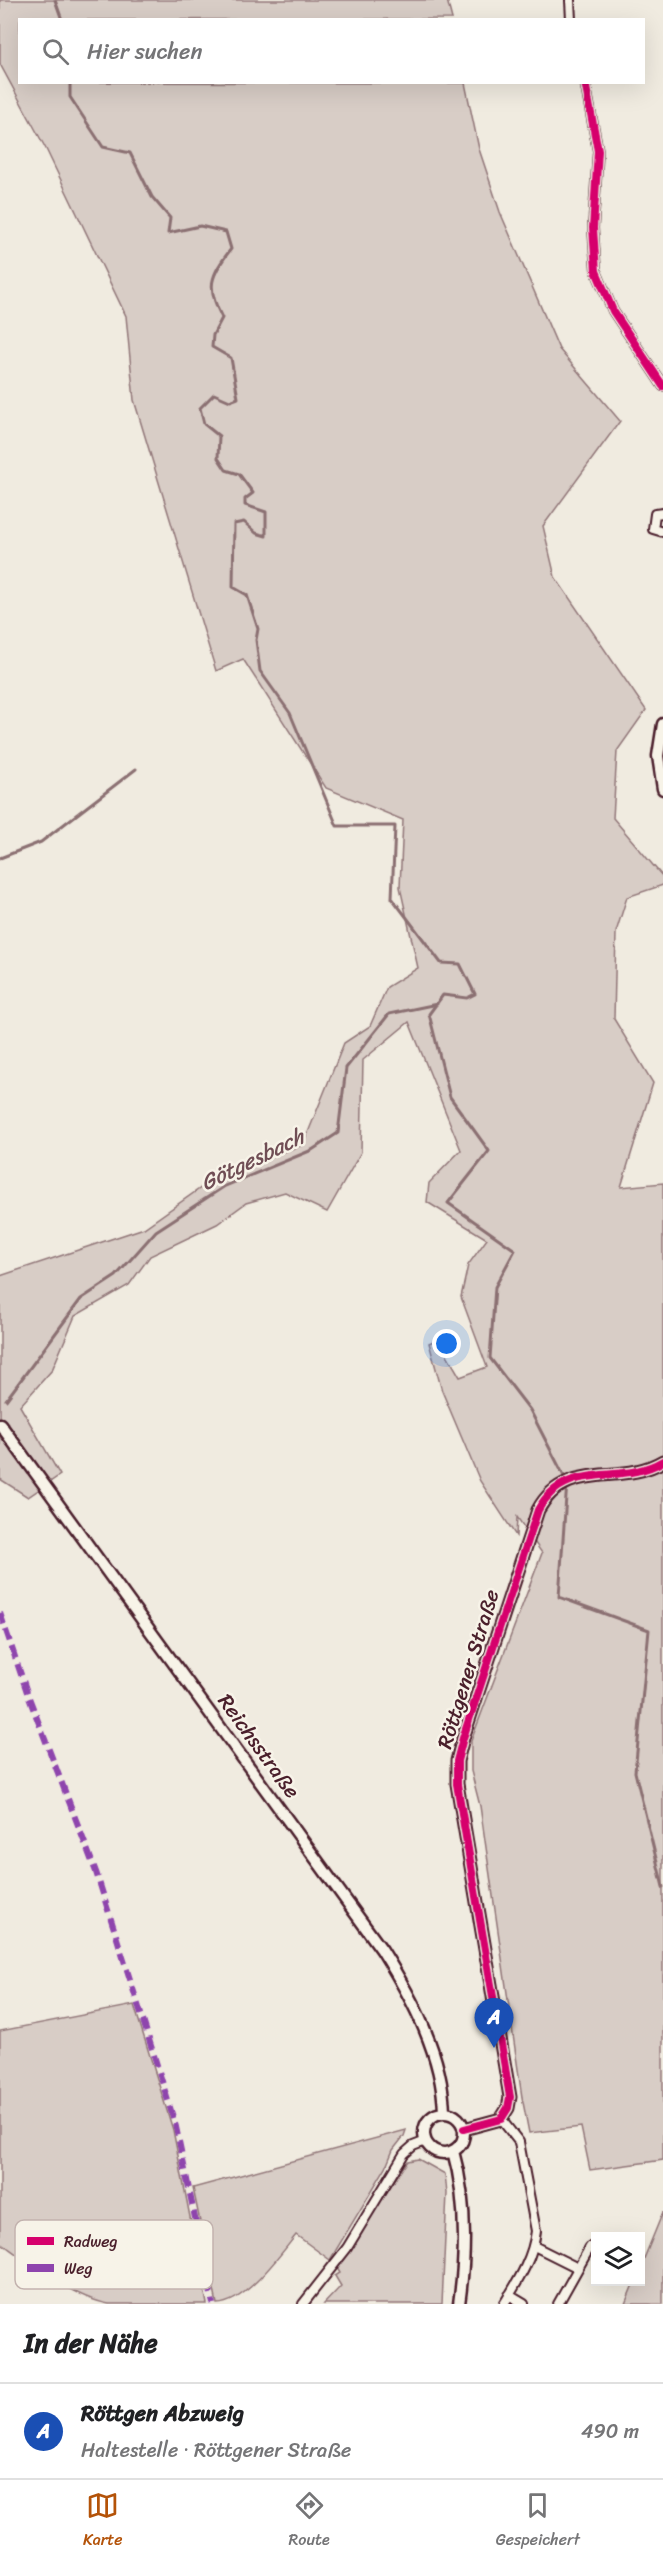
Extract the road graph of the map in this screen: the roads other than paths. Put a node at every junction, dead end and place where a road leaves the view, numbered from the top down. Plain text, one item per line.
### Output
1 (570, 0) edge
2 (571, 18) edge
3 (585, 84) edge
4 (663, 386) edge
5 (663, 513) edge
6 (663, 532) edge
7 (663, 724) edge
8 (663, 789) edge
9 (0, 1424) edge
10 (663, 1461) edge
11 (444, 2113) junction
12 (501, 2119) junction
13 (464, 2128) junction
14 (426, 2141) junction
15 (453, 2151) junction
16 (534, 2246) junction
17 (590, 2247) dead end
18 (578, 2268) junction
19 (509, 2295) junction
20 (303, 2304) edge
21 (459, 2304) edge
22 (504, 2304) edge
23 (524, 2304) edge
24 (558, 2304) edge

1 - 2 street
3 - 4 street
5 - 6 street
7 - 8 main road
9 - 11 main road, Reichsstraße
10 - 12 main road, Röttgener Straße
11 - 13 main road
11 - 14 main road
12 - 13 main road
12 - 16 street
13 - 15 main road
14 - 15 main road
14 - 20 street
15 - 21 main road
16 - 18 street
16 - 19 street
17 - 18 street
18 - 24 street
19 - 22 street
19 - 23 street

